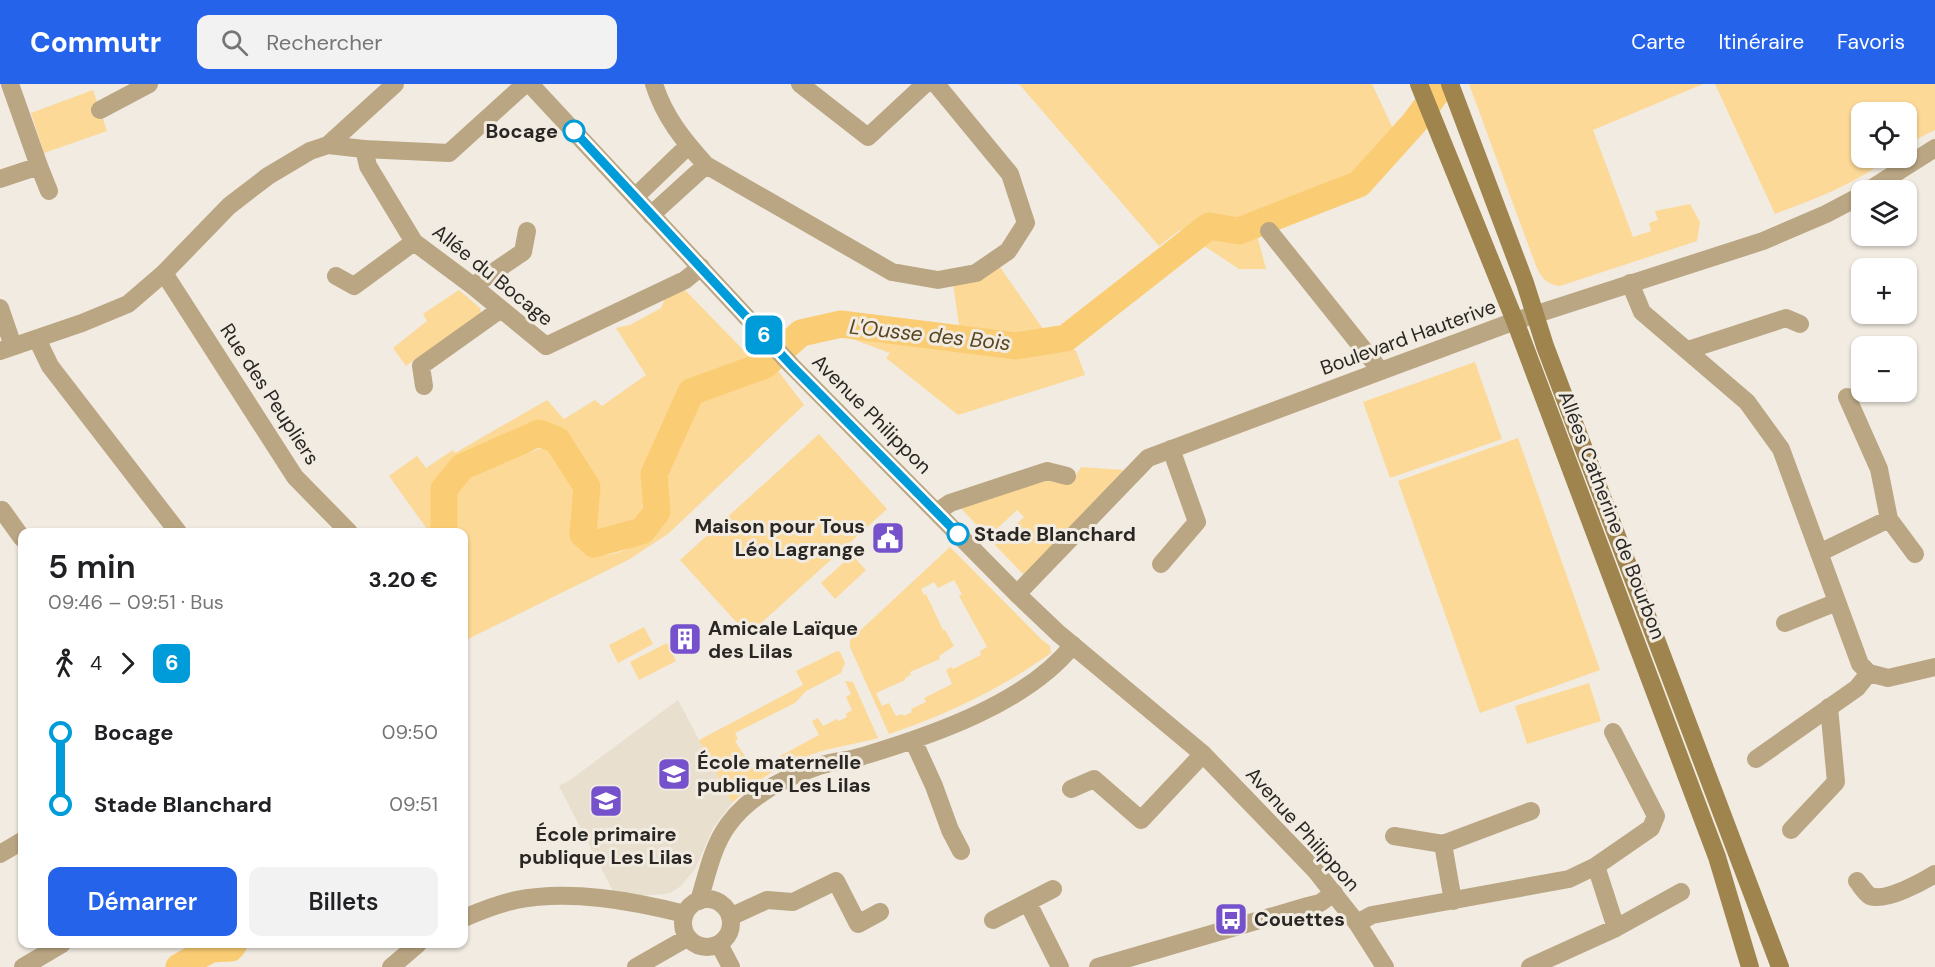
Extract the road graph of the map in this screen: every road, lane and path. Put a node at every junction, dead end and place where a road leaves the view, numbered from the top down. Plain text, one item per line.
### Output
1 (10, 84) edge
2 (149, 84) edge
3 (395, 84) edge
4 (525, 84) edge
5 (530, 84) edge
6 (654, 84) edge
7 (800, 84) edge
8 (925, 84) edge
9 (936, 84) edge
10 (1419, 84) edge
11 (1450, 84) edge
12 (100, 110) dead end
13 (328, 145) junction
14 (688, 146) junction
15 (1935, 148) edge
16 (364, 149) junction
17 (706, 165) junction
18 (39, 166) junction
19 (0, 179) edge
20 (1885, 180) edge
21 (49, 191) dead end
22 (635, 197) junction
23 (1851, 201) edge
24 (651, 215) junction
25 (527, 231) dead end
26 (1269, 231) dead end
27 (414, 242) junction
28 (701, 267) junction
29 (164, 273) junction
30 (336, 276) dead end
31 (1630, 283) junction
32 (473, 286) junction
33 (0, 308) edge
34 (501, 309) junction
35 (1534, 315) junction
36 (1515, 321) junction
37 (1800, 324) dead end
38 (37, 339) junction
39 (6, 348) edge
40 (1688, 350) junction
41 (1380, 370) junction
42 (424, 386) dead end
43 (1847, 397) dead end
44 (1171, 449) junction
45 (1067, 476) dead end
46 (2, 510) dead end
47 (937, 512) junction
48 (1889, 519) junction
49 (175, 528) edge
50 (345, 528) edge
51 (18, 532) edge
52 (1819, 553) junction
53 (1915, 554) dead end
54 (1161, 564) dead end
55 (1017, 594) junction
56 (1837, 602) junction
57 (1785, 623) dead end
58 (1073, 645) junction
59 (1935, 667) edge
60 (1869, 673) junction
61 (1829, 707) junction
62 (1613, 732) dead end
63 (913, 740) junction
64 (1203, 754) junction
65 (1756, 759) dead end
66 (1071, 789) dead end
67 (1531, 811) dead end
68 (1791, 830) dead end
69 (1394, 836) dead end
70 (18, 843) edge
71 (1443, 844) junction
72 (961, 851) dead end
73 (0, 854) edge
74 (1596, 866) junction
75 (1935, 874) edge
76 (1857, 881) dead end
77 (1053, 889) dead end
78 (1681, 891) dead end
79 (1334, 893) junction
80 (699, 901) junction
81 (1453, 901) junction
82 (1028, 903) junction
83 (880, 912) dead end
84 (685, 914) junction
85 (468, 916) edge
86 (730, 917) junction
87 (993, 920) dead end
88 (1356, 923) junction
89 (1616, 928) junction
90 (687, 938) junction
91 (719, 944) junction
92 (55, 948) edge
93 (413, 948) edge
94 (22, 967) edge
95 (391, 967) edge
96 (636, 967) edge
97 (731, 967) edge
98 (1060, 967) edge
99 (1098, 967) edge
100 (1385, 967) edge
101 (1530, 967) edge
102 (1750, 967) edge
103 (1780, 967) edge

1 - 18 street
2 - 12 street
3 - 13 street
4 - 16 street
5 - 22 street, Avenue Philippon
6 - 14 street
7 - 8 street
9 - 17 street
10 - 36 main road, Allées Catherine de Bourbon
11 - 35 main road, Allées Catherine de Bourbon
13 - 16 street
13 - 29 street
14 - 17 street
14 - 22 street
15 - 20 street
16 - 27 street, Allée du Bocage
17 - 24 street
18 - 19 street
18 - 21 street
22 - 24 street, Avenue Philippon
23 - 31 street, Boulevard Hauterive
24 - 28 street, Avenue Philippon
25 - 32 street
26 - 41 street
27 - 30 street
27 - 32 street, Allée du Bocage
28 - 34 street, Allée du Bocage
28 - 47 street, Avenue Philippon
29 - 38 street
29 - 50 street, Rue des Peupliers
31 - 35 street, Boulevard Hauterive
31 - 40 street
32 - 34 street, Allée du Bocage
33 - 39 street
34 - 42 street
35 - 36 street, Boulevard Hauterive
35 - 103 main road, Allées Catherine de Bourbon
36 - 41 street, Boulevard Hauterive
36 - 102 main road, Allées Catherine de Bourbon
37 - 40 street
38 - 39 street
38 - 49 street
40 - 52 street
41 - 44 street, Boulevard Hauterive
43 - 48 street
44 - 54 street
44 - 55 street, Boulevard Hauterive
45 - 47 street
46 - 51 street
47 - 55 street, Avenue Philippon
48 - 52 street
48 - 53 street
52 - 56 street
55 - 58 street, Avenue Philippon
56 - 57 street
56 - 60 street
58 - 63 street
58 - 64 street, Avenue Philippon
59 - 60 street
60 - 61 street
61 - 65 street
61 - 68 street
62 - 74 street
63 - 72 street
63 - 80 street
64 - 66 street
64 - 79 street, Avenue Philippon
67 - 71 street
69 - 71 street
70 - 73 street
71 - 81 street
74 - 81 street
74 - 89 street
75 - 76 street
77 - 82 street
78 - 89 street
79 - 88 street, Avenue Philippon
79 - 99 street
80 - 84 street
80 - 86 street
81 - 88 street
82 - 87 street
82 - 98 street
83 - 86 street
84 - 85 street
84 - 90 street
86 - 91 street
88 - 100 street, Avenue Philippon
89 - 101 street
90 - 91 street
90 - 96 street
91 - 97 street
92 - 94 street
93 - 95 street

